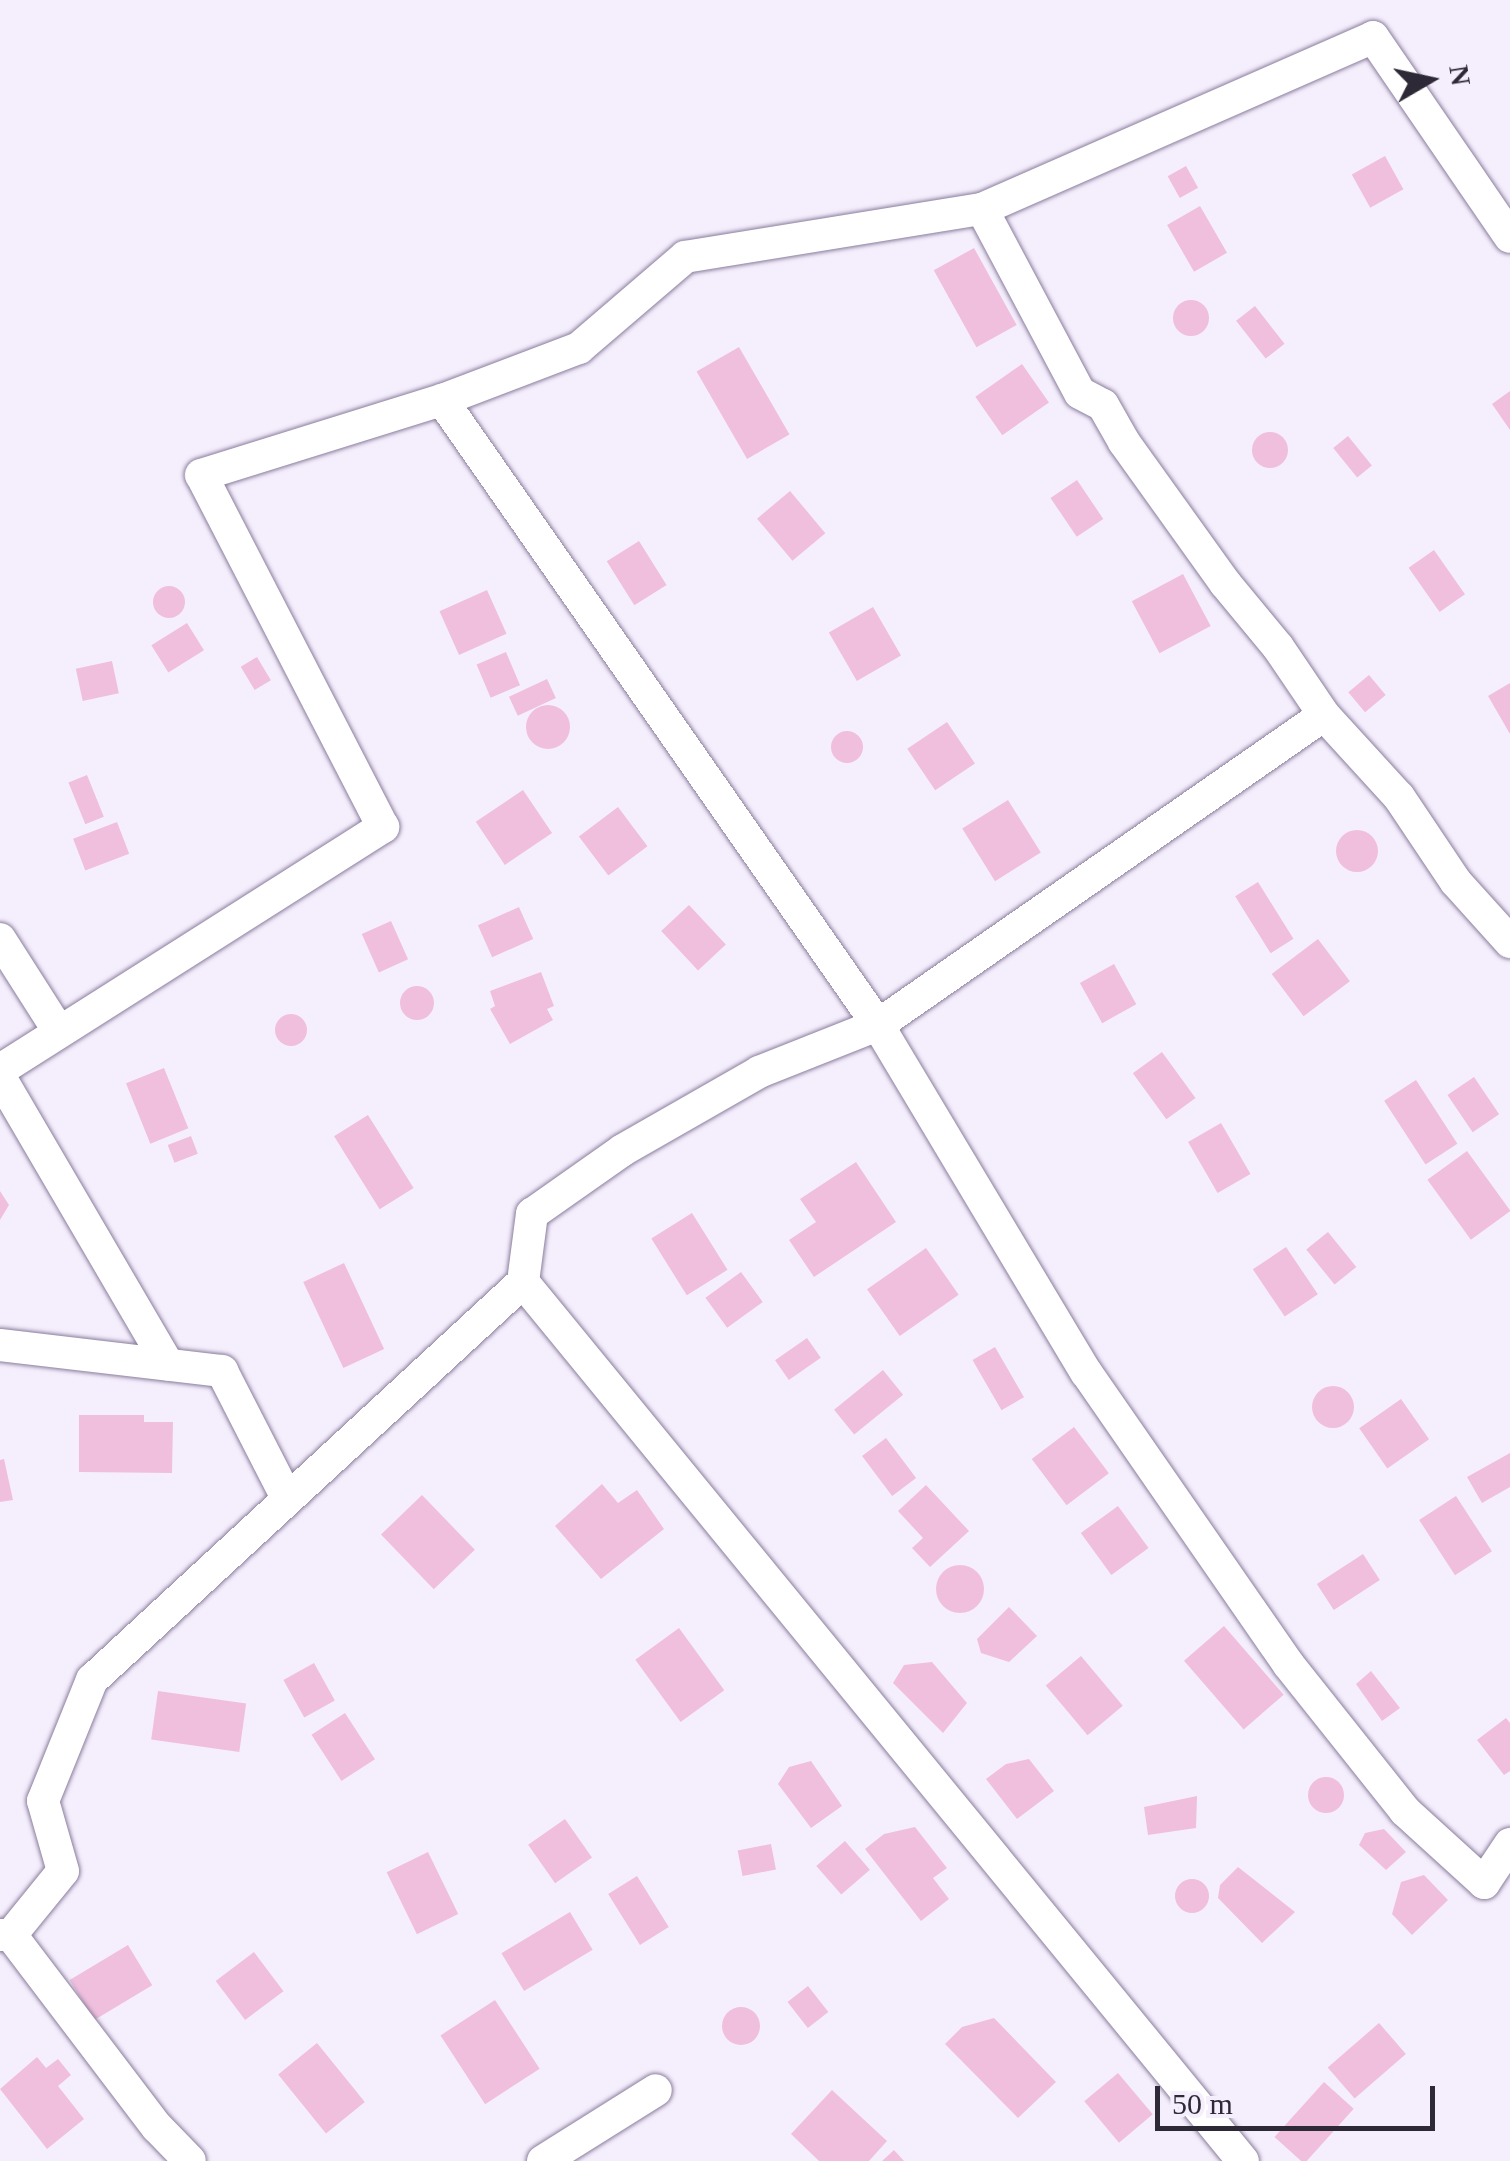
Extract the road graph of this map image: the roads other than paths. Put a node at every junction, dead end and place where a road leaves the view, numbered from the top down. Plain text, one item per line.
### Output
1 (982, 210) junction
2 (1510, 237) edge
3 (442, 400) junction
4 (1324, 715) junction
5 (0, 939) edge
6 (1510, 942) edge
7 (878, 1025) junction
8 (58, 1030) junction
9 (0, 1074) edge
10 (523, 1282) junction
11 (0, 1345) edge
12 (168, 1364) junction
13 (287, 1498) junction
14 (1510, 1844) edge
15 (6, 1935) edge
16 (656, 2090) dead end
17 (190, 2161) edge
18 (543, 2161) edge
19 (1243, 2161) edge

1 - 2 street
1 - 3 street
1 - 4 street
3 - 7 street
3 - 8 street
4 - 6 street
4 - 7 street
5 - 8 street
7 - 10 street
7 - 14 street
8 - 9 street
9 - 12 street
10 - 13 street
10 - 19 street
11 - 12 street
12 - 13 street
13 - 15 street
15 - 17 street
16 - 18 street

